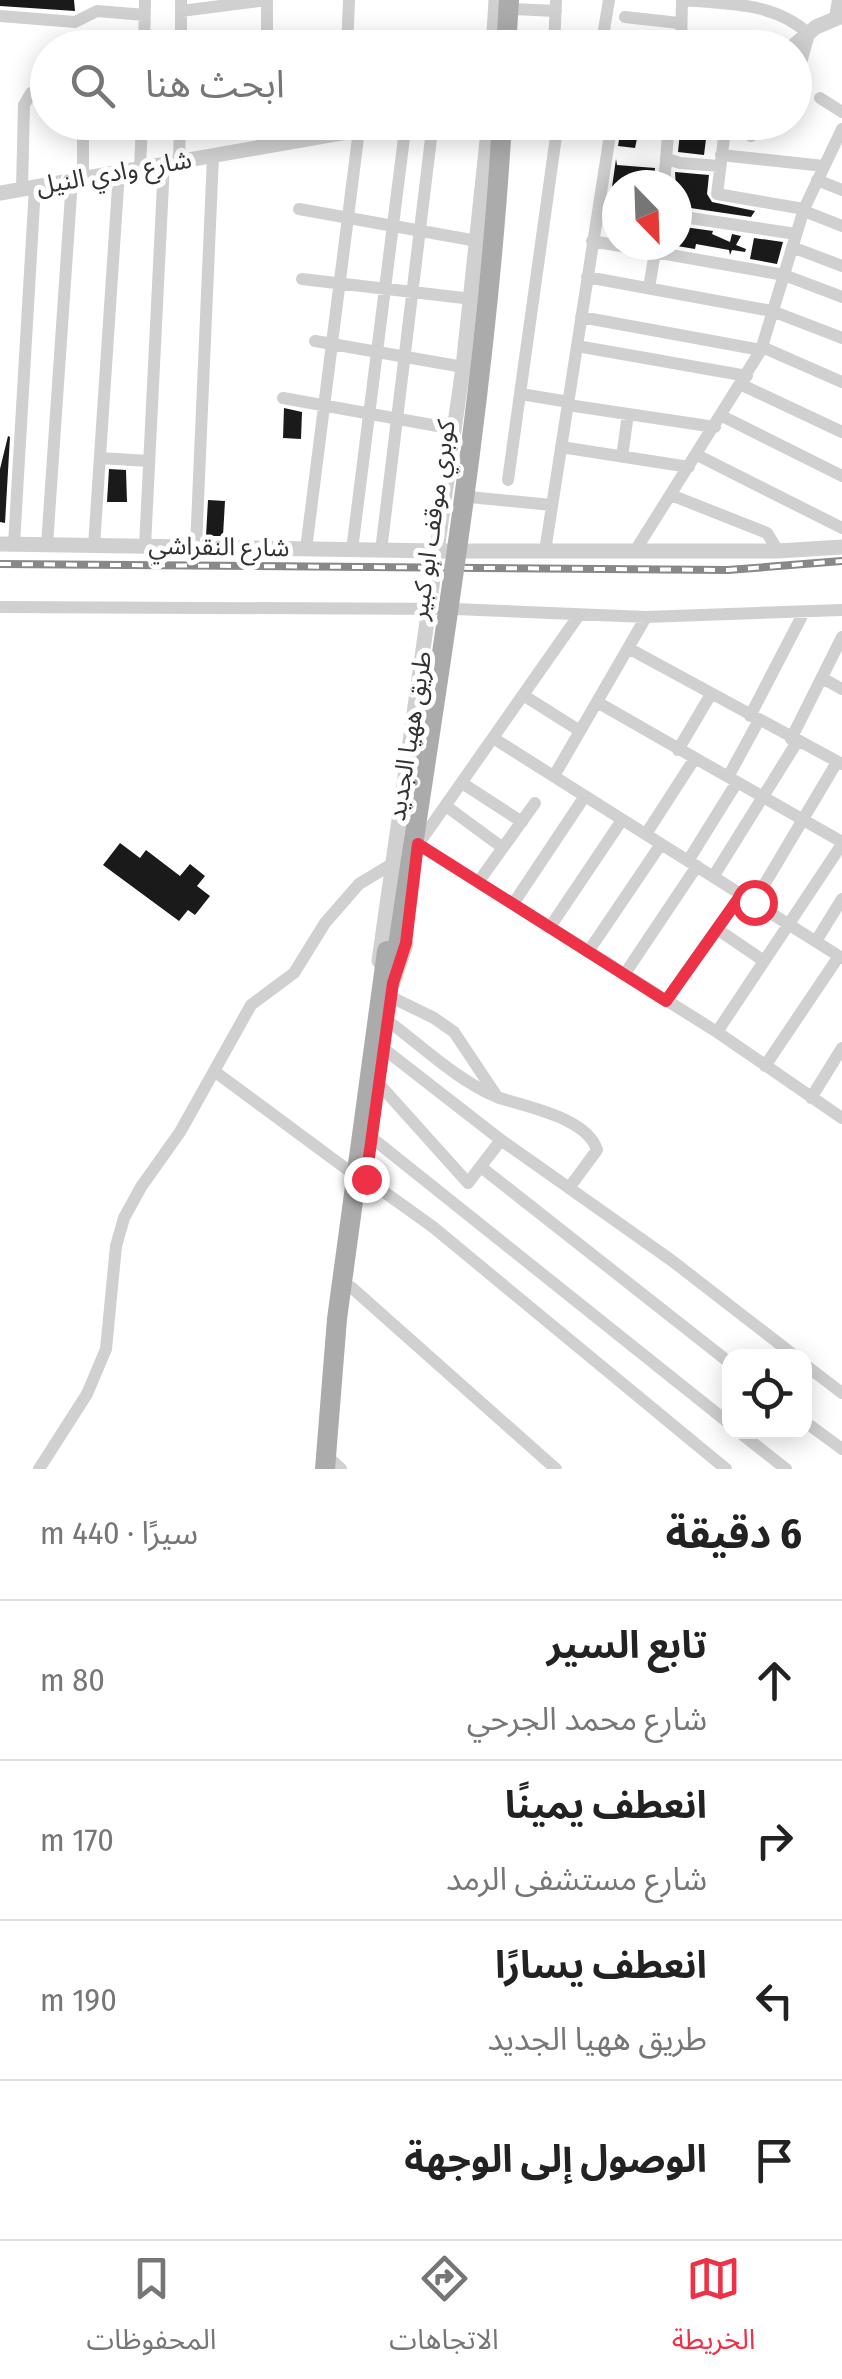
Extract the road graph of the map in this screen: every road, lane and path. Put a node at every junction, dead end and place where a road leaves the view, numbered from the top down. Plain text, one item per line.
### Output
1 (267, 0) edge
2 (349, 0) edge
3 (609, 0) edge
4 (683, 0) edge
5 (838, 0) edge
6 (506, 2) edge
7 (747, 3) edge
8 (181, 5) edge
9 (556, 6) edge
10 (145, 7) edge
11 (0, 16) edge
12 (838, 17) edge
13 (625, 18) dead end
14 (680, 23) junction
15 (180, 30) edge
16 (267, 30) edge
17 (348, 30) edge
18 (502, 30) edge
19 (604, 30) edge
20 (680, 30) edge
21 (804, 30) edge
22 (812, 32) edge
23 (30, 94) edge
24 (820, 98) dead end
25 (842, 112) edge
26 (842, 129) edge
27 (81, 140) edge
28 (141, 140) edge
29 (176, 140) edge
30 (263, 140) edge
31 (296, 140) edge
32 (349, 140) edge
33 (403, 140) edge
34 (431, 140) edge
35 (489, 140) edge
36 (490, 140) edge
37 (502, 140) edge
38 (503, 140) edge
39 (556, 140) edge
40 (609, 140) edge
41 (669, 140) edge
42 (723, 140) edge
43 (262, 147) junction
44 (838, 147) edge
45 (213, 156) junction
46 (667, 159) junction
47 (720, 160) junction
48 (172, 163) junction
49 (824, 166) junction
50 (140, 168) junction
51 (666, 170) edge
52 (119, 172) junction
53 (78, 180) junction
54 (817, 180) junction
55 (29, 188) junction
56 (842, 190) edge
57 (0, 193) edge
58 (300, 209) dead end
59 (804, 210) junction
60 (348, 218) junction
61 (692, 219) edge
62 (393, 226) junction
63 (842, 226) edge
64 (420, 230) junction
65 (794, 240) junction
66 (477, 241) junction
67 (592, 241) junction
68 (602, 242) edge
69 (692, 256) edge
70 (654, 260) edge
71 (842, 266) edge
72 (784, 275) junction
73 (587, 277) junction
74 (302, 280) dead end
75 (340, 284) junction
76 (649, 288) junction
77 (385, 289) junction
78 (412, 292) junction
79 (842, 296) edge
80 (472, 299) junction
81 (772, 311) junction
82 (581, 317) junction
83 (842, 338) edge
84 (315, 341) dead end
85 (332, 344) junction
86 (577, 346) junction
87 (762, 349) junction
88 (377, 352) junction
89 (404, 357) junction
90 (463, 367) junction
91 (745, 381) junction
92 (842, 382) edge
93 (521, 394) junction
94 (283, 398) dead end
95 (569, 403) junction
96 (678, 405) dead end
97 (324, 406) junction
98 (370, 414) junction
99 (628, 414) junction
100 (397, 419) junction
101 (674, 420) junction
102 (719, 422) junction
103 (454, 429) junction
104 (842, 432) edge
105 (561, 447) junction
106 (698, 454) junction
107 (622, 456) junction
108 (100, 458) junction
109 (149, 461) junction
110 (689, 467) junction
111 (842, 476) edge
112 (508, 480) dead end
113 (671, 495) junction
114 (469, 497) junction
115 (552, 505) junction
116 (842, 528) edge
117 (7, 544) edge
118 (48, 545) junction
119 (94, 546) junction
120 (145, 546) junction
121 (196, 547) junction
122 (842, 547) edge
123 (306, 549) junction
124 (352, 550) junction
125 (381, 550) junction
126 (545, 550) junction
127 (462, 551) junction
128 (635, 551) junction
129 (778, 551) junction
130 (438, 552) junction
131 (0, 607) edge
132 (455, 609) junction
133 (842, 610) edge
134 (429, 611) junction
135 (804, 612) junction
136 (579, 615) junction
137 (646, 617) junction
138 (842, 637) edge
139 (628, 648) junction
140 (822, 678) junction
141 (842, 689) edge
142 (712, 694) junction
143 (523, 695) junction
144 (597, 702) junction
145 (754, 718) junction
146 (580, 731) junction
147 (493, 738) junction
148 (794, 740) junction
149 (842, 743) edge
150 (678, 750) junction
151 (694, 758) junction
152 (838, 762) edge
153 (554, 776) junction
154 (732, 780) junction
155 (462, 783) junction
156 (585, 796) junction
157 (762, 797) junction
158 (536, 803) dead end
159 (446, 806) junction
160 (622, 820) junction
161 (803, 820) junction
162 (522, 822) junction
163 (646, 834) junction
164 (842, 843) edge
165 (418, 844) junction
166 (661, 844) junction
167 (503, 848) junction
168 (392, 864) junction
169 (692, 864) junction
170 (713, 876) junction
171 (478, 881) junction
172 (741, 895) junction
173 (842, 899) edge
174 (754, 902) junction
175 (513, 904) junction
176 (788, 924) junction
177 (550, 927) junction
178 (717, 929) junction
179 (816, 941) junction
180 (392, 952) junction
181 (588, 952) junction
182 (841, 957) edge
183 (764, 961) junction
184 (624, 975) junction
185 (389, 987) junction
186 (666, 1001) junction
187 (388, 1021) junction
188 (717, 1032) junction
189 (842, 1048) edge
190 (384, 1049) junction
191 (765, 1066) junction
192 (214, 1071) junction
193 (379, 1084) junction
194 (497, 1096) junction
195 (811, 1098) junction
196 (842, 1118) edge
197 (372, 1138) junction
198 (502, 1140) junction
199 (480, 1167) junction
200 (361, 1178) junction
201 (569, 1188) junction
202 (350, 1287) junction
203 (785, 1349) edge
204 (336, 1352) junction
205 (722, 1358) edge
206 (812, 1370) edge
207 (842, 1394) edge
208 (722, 1418) edge
209 (812, 1427) edge
210 (748, 1439) edge
211 (52, 1446) junction
212 (842, 1450) edge
213 (330, 1464) edge
214 (38, 1469) edge
215 (51, 1469) edge
216 (556, 1469) edge
217 (726, 1469) edge
218 (786, 1469) edge

1 - 8 street
1 - 16 street
2 - 17 street
3 - 19 street
4 - 7 street
4 - 14 street
5 - 12 street
6 - 9 street
6 - 18 main road
7 - 21 street
8 - 15 street
10 - 11 street
12 - 22 street
13 - 14 street
14 - 20 street
23 - 55 street
24 - 25 street
26 - 44 street
27 - 53 street
28 - 50 street
29 - 48 street
30 - 43 street
31 - 43 street, شارع وادي النيل
32 - 60 street
33 - 62 street
34 - 64 street
35 - 66 street, طريق ههيا الجديد
36 - 180 main road, كوبري موقف ابو كبير
37 - 180 main road, كوبري موقف ابو كبير, bridge
38 - 114 street, طريق ههيا الجديد
39 - 93 street
40 - 67 street
41 - 46 street
42 - 47 street
43 - 45 street, شارع وادي النيل
44 - 49 street
45 - 48 street, شارع وادي النيل
45 - 121 street
46 - 47 street
46 - 51 street
47 - 49 street
47 - 59 street
48 - 50 street, شارع وادي النيل
48 - 109 street
49 - 54 street
50 - 52 street, شارع وادي النيل
52 - 53 street, شارع وادي النيل
52 - 108 street
53 - 55 street, شارع وادي النيل
53 - 118 street
54 - 56 street
54 - 59 street
55 - 57 street, شارع وادي النيل
55 - 117 street
58 - 60 street
59 - 63 street
59 - 65 street
60 - 62 street
60 - 75 street
61 - 65 street
62 - 64 street
62 - 77 street
64 - 66 street
64 - 78 street
65 - 71 street
65 - 72 street
66 - 80 street, طريق ههيا الجديد
67 - 68 street
67 - 73 street
69 - 72 street
70 - 76 street
72 - 79 street
72 - 81 street
73 - 76 street
73 - 82 street
74 - 75 street
75 - 77 street
75 - 85 street
76 - 81 street
77 - 78 street
77 - 88 street
78 - 80 street
78 - 89 street
80 - 90 street, طريق ههيا الجديد
81 - 83 street
81 - 87 street
82 - 86 street
82 - 87 street
84 - 85 street
85 - 88 street
85 - 97 street
86 - 91 street
86 - 95 street
87 - 91 street
87 - 92 street
88 - 89 street
88 - 98 street
89 - 90 street
89 - 100 street
90 - 103 street, طريق ههيا الجديد
91 - 102 street
91 - 104 street
93 - 95 street
93 - 112 street
94 - 97 street
95 - 99 street
95 - 105 street
96 - 101 street
97 - 98 street
97 - 123 street
98 - 100 street
98 - 124 street
99 - 101 street
99 - 107 street
100 - 103 street
100 - 125 street
101 - 102 street
102 - 106 street
102 - 111 street
103 - 130 street, طريق ههيا الجديد
105 - 107 street
105 - 115 street
106 - 110 street
106 - 116 street
107 - 110 street
108 - 109 street
108 - 119 street
109 - 120 street
110 - 113 street
113 - 128 street
113 - 129 street
114 - 115 street
114 - 127 street, طريق ههيا الجديد
115 - 126 street
117 - 118 street, شارع النقراشي
118 - 119 street, شارع النقراشي
119 - 120 street, شارع النقراشي
120 - 121 street, شارع النقراشي
121 - 123 street, شارع النقراشي
122 - 129 street, شارع النقراشي
123 - 124 street, شارع النقراشي
124 - 125 street, شارع النقراشي
125 - 130 street, شارع النقراشي
126 - 127 street, شارع النقراشي
126 - 128 street, شارع النقراشي
127 - 130 street, شارع النقراشي
127 - 132 street, طريق ههيا الجديد
128 - 129 street, شارع النقراشي
130 - 134 street, طريق ههيا الجديد
131 - 134 street
132 - 134 street
132 - 136 street
132 - 165 street, طريق ههيا الجديد
133 - 135 street
134 - 168 street, طريق ههيا الجديد
135 - 137 street
135 - 145 street
136 - 137 street
136 - 143 street
137 - 139 street
138 - 140 street
139 - 142 street
139 - 144 street
140 - 141 street
140 - 148 street
142 - 145 street
142 - 150 street
143 - 146 street
143 - 147 street
144 - 146 street
144 - 150 street
145 - 148 street
145 - 154 street
146 - 153 street
147 - 153 street
147 - 155 street
148 - 152 street
148 - 157 street
149 - 152 street
150 - 151 street
151 - 154 street
151 - 163 street
152 - 161 street
153 - 156 street
154 - 157 street
154 - 169 street
155 - 159 street
155 - 162 street
156 - 160 street
156 - 175 street
157 - 161 street
157 - 170 street
158 - 162 street
159 - 165 street
159 - 167 street
160 - 163 street
160 - 177 street
161 - 164 street
161 - 174 street
162 - 167 street
163 - 166 street
164 - 176 street
165 - 168 street
165 - 171 street
165 - 185 street, طريق ههيا الجديد
166 - 169 street
166 - 181 street
167 - 171 street
168 - 185 street, طريق ههيا الجديد
168 - 192 street
169 - 170 street
169 - 184 street
170 - 172 street
171 - 175 street
172 - 174 street
172 - 178 street
173 - 179 street
174 - 176 street
175 - 177 street
176 - 179 street
176 - 183 street
177 - 181 street
178 - 183 street
178 - 186 street
179 - 182 street
180 - 185 main road, كوبري موقف ابو كبير
181 - 184 street
182 - 191 street
183 - 188 street
184 - 186 street
185 - 187 main road, طريق ههيا الجديد
185 - 194 street
185 - 200 main road, طريق ههيا الجديد
186 - 188 street
187 - 190 main road, طريق ههيا الجديد
187 - 194 street
188 - 191 street
189 - 195 street
190 - 193 main road, طريق ههيا الجديد
190 - 198 street
191 - 195 street
192 - 200 street
192 - 211 street
193 - 197 main road, طريق ههيا الجديد
193 - 199 street
194 - 201 street
195 - 196 street
197 - 200 main road, طريق ههيا الجديد
197 - 208 street
198 - 199 street
198 - 201 street
199 - 205 street
200 - 202 main road, طريق ههيا الجديد
200 - 204 main road, طريق ههيا الجديد
200 - 217 street
201 - 203 street
202 - 204 main road, طريق ههيا الجديد
202 - 216 street
204 - 213 main road, طريق ههيا الجديد
206 - 207 street
209 - 212 street
210 - 218 street
211 - 214 street
211 - 215 street

